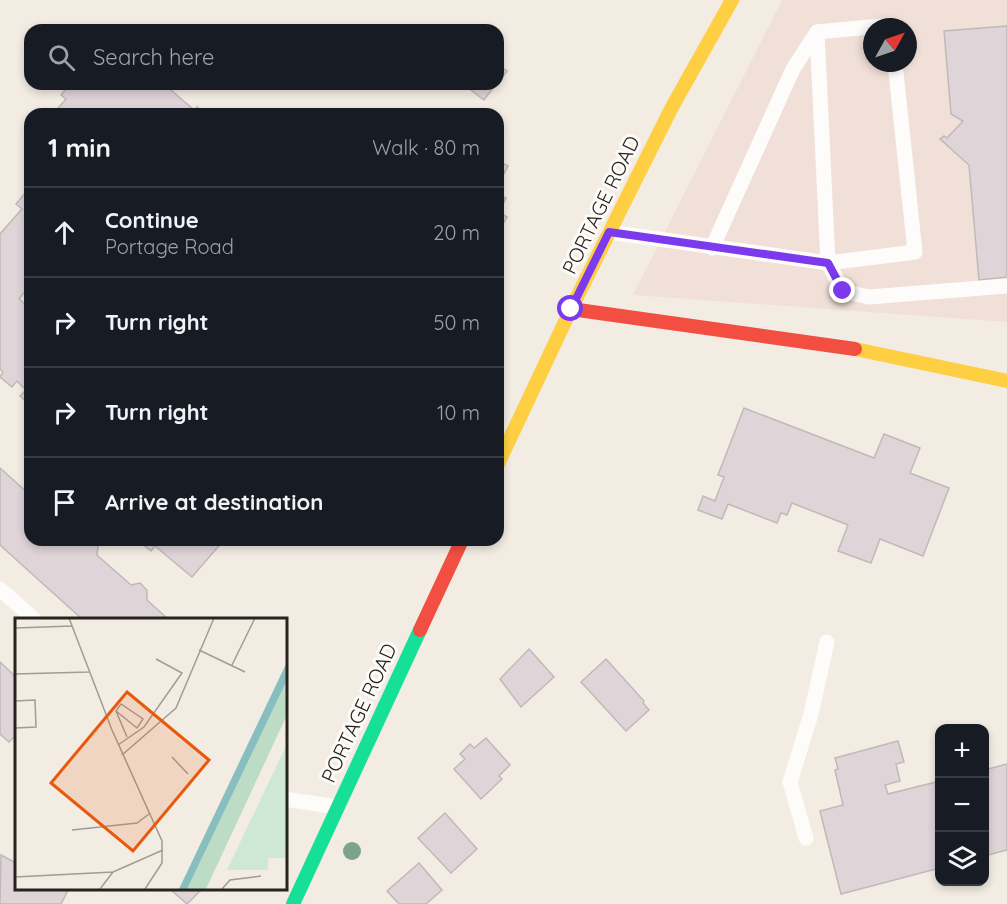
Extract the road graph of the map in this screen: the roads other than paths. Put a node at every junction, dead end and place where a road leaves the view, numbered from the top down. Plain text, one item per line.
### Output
1 (732, 0) edge
2 (863, 28) edge
3 (817, 32) junction
4 (896, 72) edge
5 (609, 232) junction
6 (712, 248) junction
7 (828, 263) junction
8 (1007, 286) edge
9 (571, 309) junction
10 (1007, 381) edge
11 (504, 451) edge
12 (459, 546) edge
13 (0, 589) edge
14 (33, 618) edge
15 (827, 642) dead end
16 (286, 799) edge
17 (336, 807) junction
18 (806, 838) dead end
19 (293, 904) edge

1 - 5 street, PORTAGE ROAD
2 - 3 lane
3 - 6 lane
3 - 7 lane
4 - 7 lane
5 - 6 lane
5 - 9 street, PORTAGE ROAD
6 - 7 lane
7 - 8 lane
9 - 10 street
9 - 11 street, PORTAGE ROAD
12 - 17 street, PORTAGE ROAD
13 - 14 lane
15 - 18 lane
16 - 17 lane
17 - 19 street, PORTAGE ROAD

